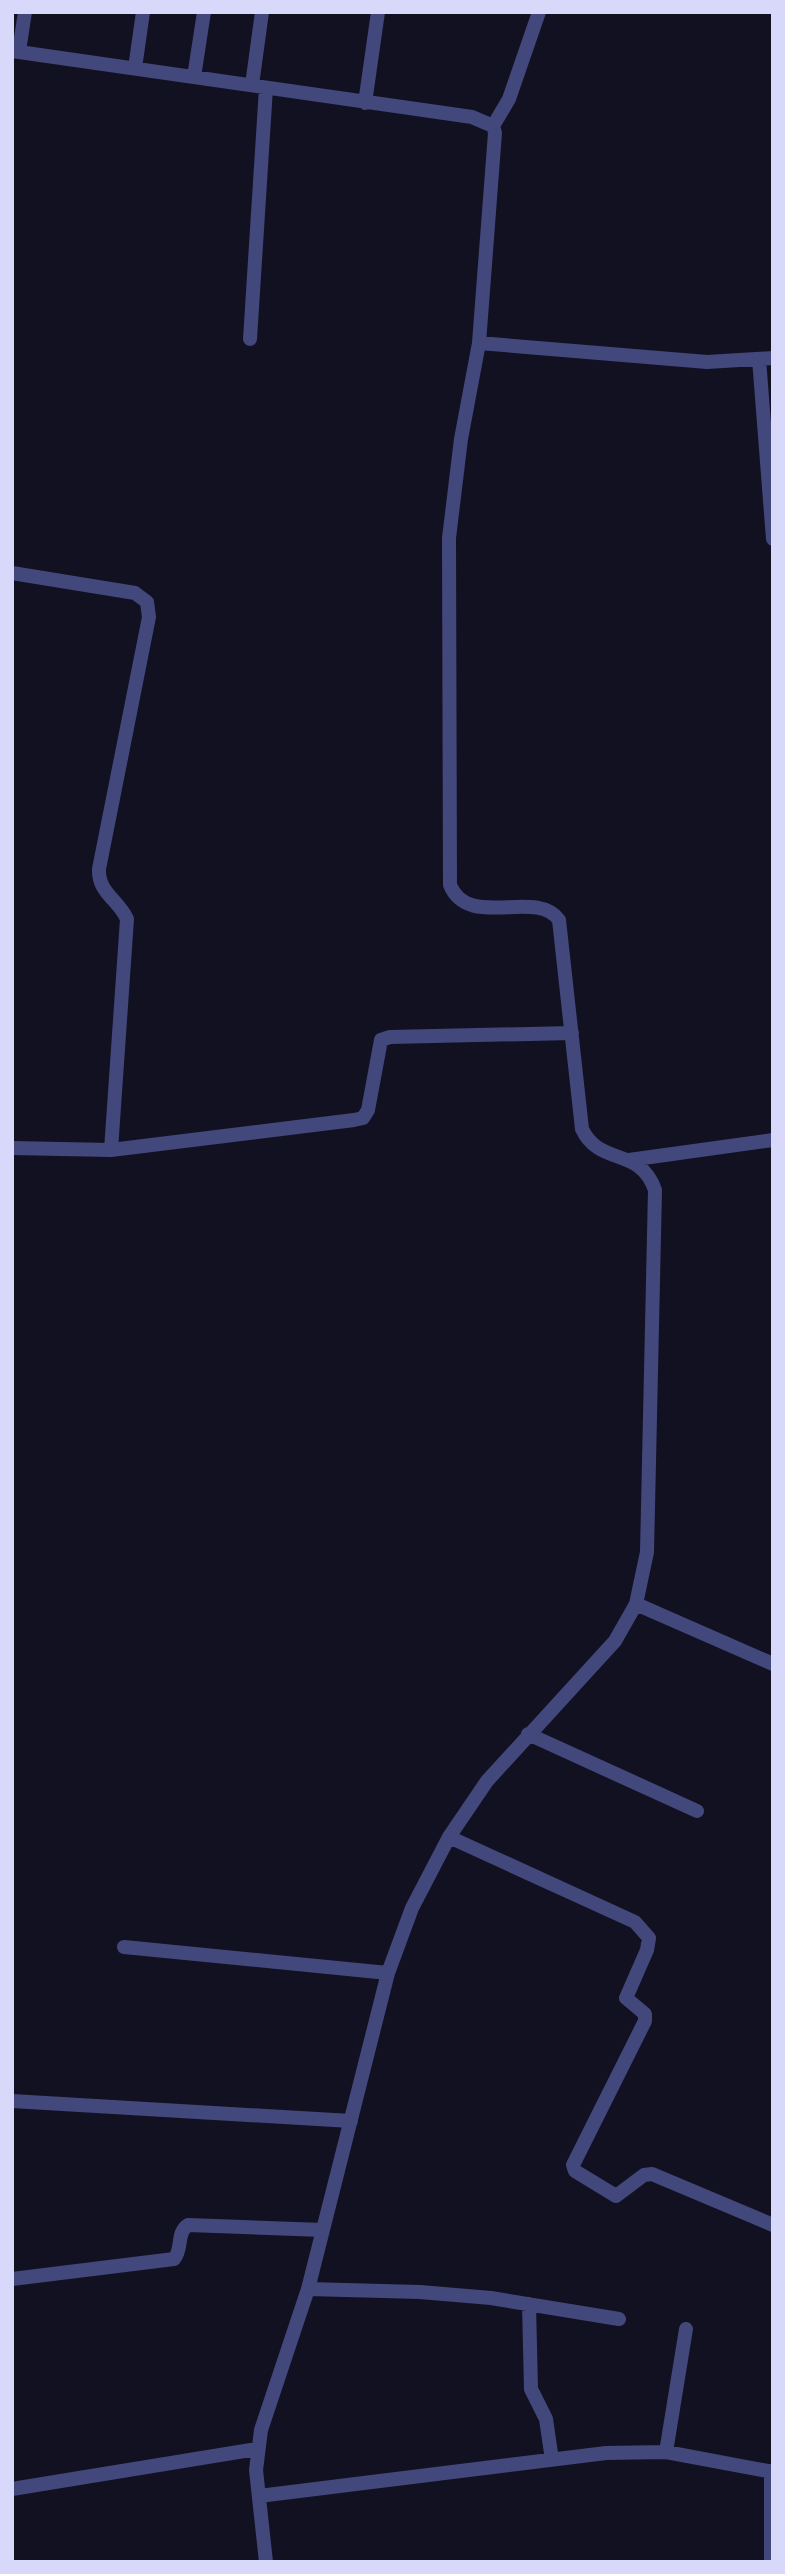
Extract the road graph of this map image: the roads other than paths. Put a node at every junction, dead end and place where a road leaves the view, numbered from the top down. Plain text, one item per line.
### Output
1 (25, 12) edge
2 (143, 12) edge
3 (204, 12) edge
4 (262, 12) edge
5 (378, 12) edge
6 (539, 12) edge
7 (15, 51) edge
8 (135, 68) junction
9 (194, 76) junction
10 (259, 86) junction
11 (365, 103) junction
12 (493, 126) junction
13 (250, 339) dead end
14 (479, 343) junction
15 (766, 359) edge
16 (773, 539) edge
17 (12, 573) edge
18 (572, 1033) junction
19 (773, 1140) edge
20 (12, 1148) edge
21 (111, 1150) junction
22 (627, 1160) junction
23 (636, 1604) junction
24 (773, 1664) edge
25 (528, 1734) junction
26 (697, 1811) dead end
27 (449, 1838) junction
28 (124, 1947) dead end
29 (388, 1973) junction
30 (12, 2101) edge
31 (351, 2121) junction
32 (773, 2225) edge
33 (323, 2230) junction
34 (12, 2279) edge
35 (308, 2289) junction
36 (529, 2304) junction
37 (619, 2319) dead end
38 (685, 2329) dead end
39 (257, 2449) junction
40 (666, 2452) junction
41 (552, 2460) junction
42 (772, 2472) edge
43 (12, 2489) edge
44 (259, 2496) junction
45 (266, 2562) edge
46 (771, 2562) edge

1 - 7 street
2 - 8 street
3 - 9 street
4 - 10 street
5 - 11 street
6 - 12 street
7 - 8 street
8 - 9 street
9 - 10 street
10 - 11 street
10 - 13 street
11 - 12 street
12 - 14 street
14 - 15 street
14 - 18 street
15 - 16 street
17 - 21 street
18 - 21 street
18 - 22 street
19 - 22 street
20 - 21 street
22 - 23 street
23 - 24 street
23 - 25 street
25 - 26 street
25 - 27 street
27 - 29 street
27 - 32 street
28 - 29 street
29 - 31 street
30 - 31 street
31 - 33 street
33 - 34 street
33 - 35 street
35 - 36 street
35 - 39 street
36 - 37 street
36 - 41 street
38 - 40 street
39 - 43 street
39 - 44 street
40 - 41 street
40 - 42 street
41 - 44 street
42 - 46 street
44 - 45 street

